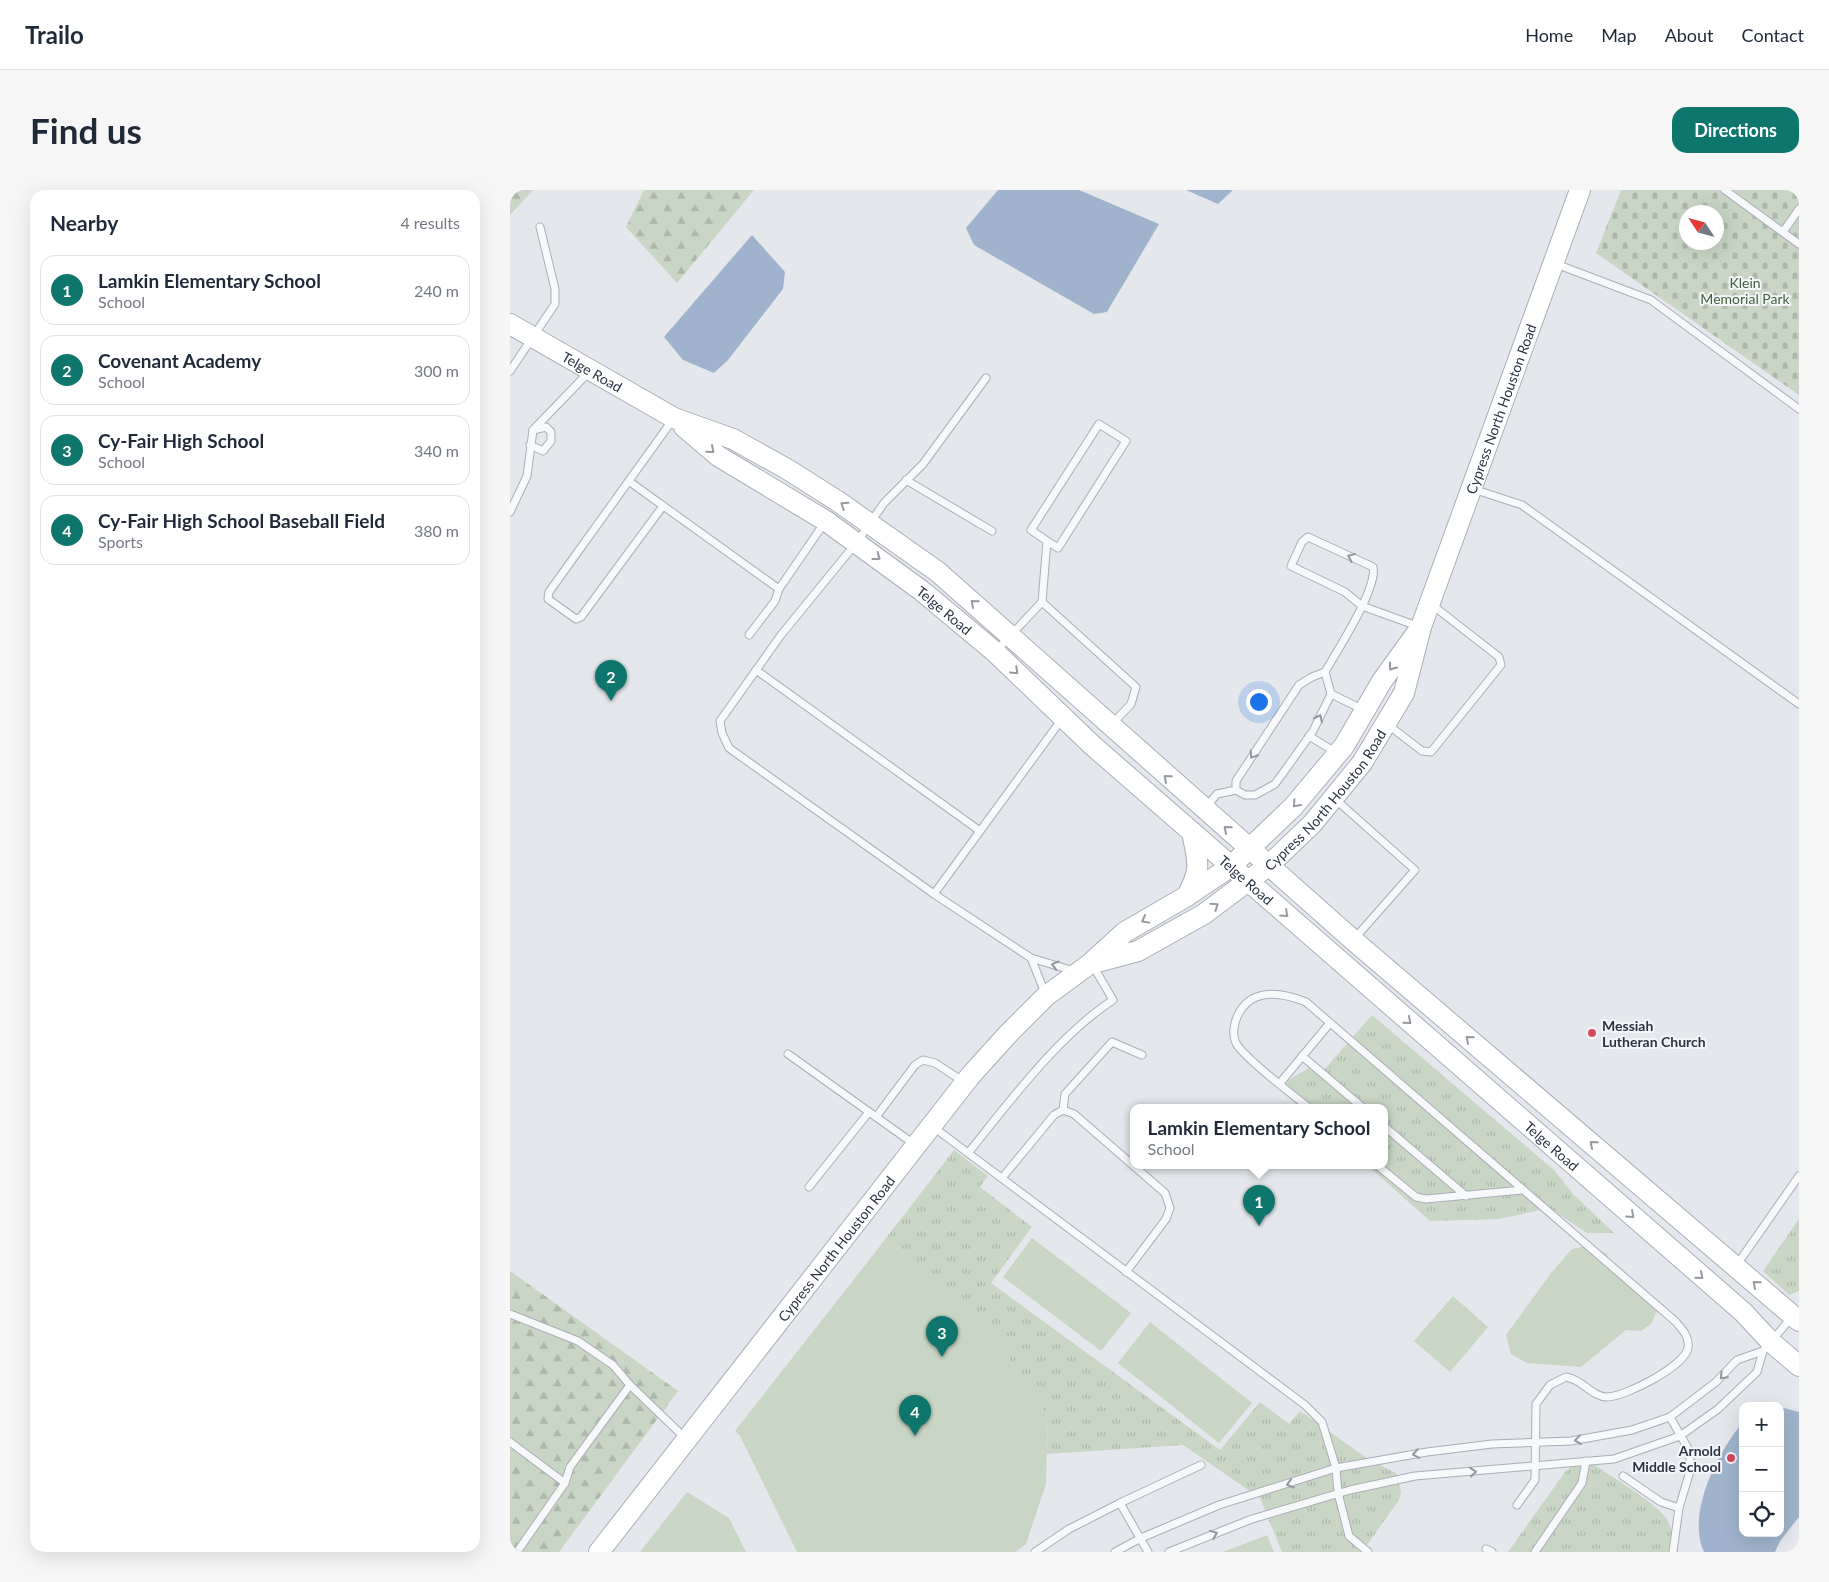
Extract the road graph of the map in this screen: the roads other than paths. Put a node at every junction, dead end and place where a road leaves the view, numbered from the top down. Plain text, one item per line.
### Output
1 (1580, 190) edge
2 (1725, 190) edge
3 (1799, 209) edge
4 (540, 227) dead end
5 (1783, 232) junction
6 (1799, 244) edge
7 (1554, 263) junction
8 (510, 324) edge
9 (534, 338) junction
10 (591, 370) junction
11 (510, 371) edge
12 (986, 378) dead end
13 (1799, 408) edge
14 (674, 418) junction
15 (533, 430) junction
16 (530, 445) junction
17 (906, 480) junction
18 (630, 482) junction
19 (1471, 488) junction
20 (663, 506) junction
21 (510, 512) edge
22 (826, 521) junction
23 (870, 523) junction
24 (992, 531) dead end
25 (1047, 541) junction
26 (857, 542) junction
27 (779, 589) junction
28 (1042, 602) junction
29 (1430, 603) junction
30 (1362, 606) junction
31 (1420, 627) junction
32 (749, 635) dead end
33 (1011, 635) junction
34 (995, 652) junction
35 (756, 670) junction
36 (1325, 672) junction
37 (1331, 694) junction
38 (1799, 704) edge
39 (1366, 710) junction
40 (1063, 718) junction
41 (1387, 724) junction
42 (1110, 727) junction
43 (1309, 736) junction
44 (1337, 754) junction
45 (1236, 790) junction
46 (1335, 798) junction
47 (1204, 810) junction
48 (980, 831) junction
49 (1192, 832) junction
50 (1249, 850) junction
51 (1268, 866) junction
52 (1230, 867) junction
53 (1248, 883) junction
54 (934, 894) junction
55 (1188, 896) junction
56 (1353, 940) junction
57 (1032, 958) junction
58 (1085, 968) junction
59 (1046, 996) junction
60 (1330, 1023) junction
61 (788, 1054) dead end
62 (1142, 1055) dead end
63 (1302, 1056) junction
64 (965, 1083) junction
65 (1280, 1083) junction
66 (1304, 1104) edge
67 (1358, 1104) edge
68 (1063, 1110) junction
69 (869, 1112) junction
70 (876, 1117) junction
71 (932, 1126) junction
72 (1388, 1129) edge
73 (916, 1146) junction
74 (969, 1152) junction
75 (1130, 1163) edge
76 (1617, 1164) junction
77 (1137, 1169) edge
78 (1382, 1169) edge
79 (1799, 1176) edge
80 (1002, 1178) junction
81 (1598, 1186) junction
82 (809, 1187) dead end
83 (1522, 1190) junction
84 (1466, 1196) junction
85 (1736, 1266) junction
86 (1126, 1272) junction
87 (510, 1314) edge
88 (1797, 1315) edge
89 (1767, 1346) junction
90 (1799, 1366) edge
91 (630, 1385) junction
92 (1670, 1417) junction
93 (1680, 1436) junction
94 (687, 1440) junction
95 (510, 1442) edge
96 (1536, 1443) junction
97 (1586, 1461) junction
98 (1201, 1465) dead end
99 (1535, 1466) junction
100 (1336, 1468) junction
101 (1623, 1476) dead end
102 (565, 1483) junction
103 (1338, 1493) junction
104 (1120, 1503) junction
105 (1517, 1505) dead end
106 (1679, 1508) junction
107 (1141, 1538) junction
108 (517, 1552) edge
109 (599, 1552) edge
110 (1035, 1552) edge
111 (1115, 1552) edge
112 (1148, 1552) edge
113 (1169, 1552) edge
114 (1368, 1552) edge
115 (1535, 1552) edge
116 (1673, 1552) edge

1 - 7 main road, Cypress North Houston Road
2 - 5 lane
3 - 5 lane
4 - 9 lane
5 - 6 lane
7 - 13 lane
7 - 19 main road, Cypress North Houston Road
8 - 9 main road, Telge Road
9 - 10 main road, Telge Road
9 - 11 lane
10 - 14 main road, Telge Road
10 - 15 lane
12 - 17 lane
14 - 18 lane
14 -> 22 main road, Telge Road
23 -> 14 main road, Telge Road
15 - 16 lane
15 - 16 lane
16 - 21 lane
17 - 23 lane
17 - 24 lane
18 - 20 lane
18 - 20 lane
19 - 29 main road, Cypress North Houston Road
19 - 38 lane
20 - 27 lane
22 - 26 main road, Telge Road
22 - 27 lane
23 - 26 lane
33 -> 23 main road, Telge Road
25 - 25 lane
25 - 28 lane
26 -> 34 main road, Telge Road
26 - 35 lane
27 - 32 lane
28 - 33 lane
28 - 42 lane
29 - 31 main road, Cypress North Houston Road
29 - 41 lane
30 -> 30 lane
30 - 31 lane
30 - 36 lane
31 -> 39 main road, Cypress North Houston Road
31 - 41 main road, Cypress North Houston Road
33 - 34 lane
33 - 42 main road, Telge Road
34 -> 40 main road, Telge Road
35 - 48 lane
35 - 54 lane
36 - 37 lane
36 -> 45 lane
37 - 39 lane
43 -> 37 lane
39 - 44 main road, Cypress North Houston Road
40 - 48 lane
40 - 49 main road, Telge Road
41 - 46 main road, Cypress North Houston Road
47 -> 42 main road, Telge Road
43 - 44 lane
43 - 45 lane
44 -> 50 main road, Cypress North Houston Road
45 - 47 lane
46 - 51 main road, Cypress North Houston Road
46 - 56 lane
50 -> 47 main road, Telge Road
48 - 54 lane
49 - 52 main road, Telge Road
49 - 55 main road
50 - 51 main road, Telge Road
50 - 52 main road, Cypress North Houston Road
51 - 53 main road, Cypress North Houston Road
51 - 56 main road, Telge Road
52 - 53 main road, Telge Road
52 - 55 main road, Cypress North Houston Road
58 -> 53 main road, Cypress North Houston Road
53 -> 81 main road, Telge Road
54 - 57 lane
55 -> 58 main road, Cypress North Houston Road
76 -> 56 main road, Telge Road
58 -> 57 lane
57 - 59 lane
58 - 59 main road, Cypress North Houston Road
58 - 74 lane
59 - 64 main road, Cypress North Houston Road
60 - 63 lane
60 - 65 lane
60 - 83 lane
61 - 69 lane
62 - 68 lane
63 - 65 lane
63 - 67 lane
64 - 70 lane
64 - 71 main road, Cypress North Houston Road
65 - 66 lane
68 - 75 lane
68 - 80 lane
69 - 70 lane
69 - 82 lane
70 - 73 lane
71 - 73 main road, Cypress North Houston Road
71 - 74 lane
72 - 84 lane
73 - 94 main road, Cypress North Houston Road
74 - 80 lane
76 - 81 main road
76 - 85 main road, Telge Road
77 - 86 lane
78 - 84 lane
79 - 85 lane
80 - 86 lane
81 -> 89 main road, Telge Road
83 - 84 lane
83 - 96 lane
88 -> 85 main road, Telge Road
86 - 100 lane
87 - 91 lane
88 - 89 lane
89 - 90 main road, Telge Road
89 -> 92 lane
89 - 93 lane
91 - 94 lane
91 - 102 lane
92 - 93 lane
92 -> 96 lane
93 - 97 lane
93 - 106 lane
94 - 109 main road, Cypress North Houston Road
95 - 102 lane
96 - 99 lane
96 -> 100 lane
97 - 99 lane
97 - 115 lane
98 - 104 lane
103 -> 99 lane
99 - 105 lane
100 - 103 lane
100 -> 107 lane
101 - 106 lane
102 - 108 lane
113 -> 103 lane
103 - 114 lane
104 - 107 lane
104 - 110 lane
106 - 116 lane
107 - 111 lane
107 - 112 lane

